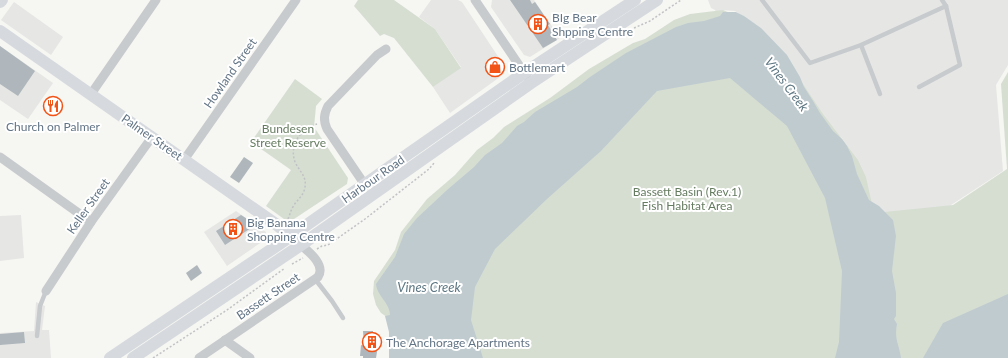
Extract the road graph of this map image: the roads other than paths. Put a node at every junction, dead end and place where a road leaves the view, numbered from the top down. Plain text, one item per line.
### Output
1 (156, 0) edge
2 (296, 0) edge
3 (475, 0) edge
4 (635, 0) edge
5 (657, 0) edge
6 (762, 0) edge
7 (942, 0) edge
8 (946, 6) junction
9 (0, 30) edge
10 (861, 45) junction
11 (386, 49) dead end
12 (528, 78) junction
13 (919, 87) dead end
14 (91, 94) junction
15 (880, 94) dead end
16 (152, 137) junction
17 (0, 157) edge
18 (184, 160) junction
19 (365, 185) junction
20 (91, 222) junction
21 (290, 236) junction
22 (303, 251) junction
23 (315, 279) junction
24 (46, 291) joint
25 (343, 318) dead end
26 (37, 336) dead end
27 (225, 340) junction
28 (110, 358) edge
29 (133, 358) edge
30 (199, 358) edge
31 (250, 358) edge

1 - 14 street
2 - 18 street, Howland Street
3 - 12 street
4 - 12 main road, Harbour Road
5 - 12 main road, Harbour Road
6 - 10 lane
7 - 8 lane
8 - 10 lane
8 - 13 lane
9 - 14 main road, Palmer Street
10 - 15 lane
11 - 19 street
12 - 19 main road, Harbour Road
12 - 22 main road, Harbour Road
14 - 16 main road, Palmer Street
16 - 18 main road, Palmer Street
16 - 20 street, Keller Street
17 - 20 street
18 - 21 main road, Palmer Street
19 - 21 main road, Harbour Road
20 - 24 street, Keller Street
21 - 22 main road, Palmer Street
21 - 28 main road, Harbour Road
22 - 23 street, Bassett Street
22 - 29 main road, Harbour Road
23 - 25 lane
23 - 27 street, Bassett Street
24 - 26 lane
27 - 30 street, Bassett Street
27 - 31 street

